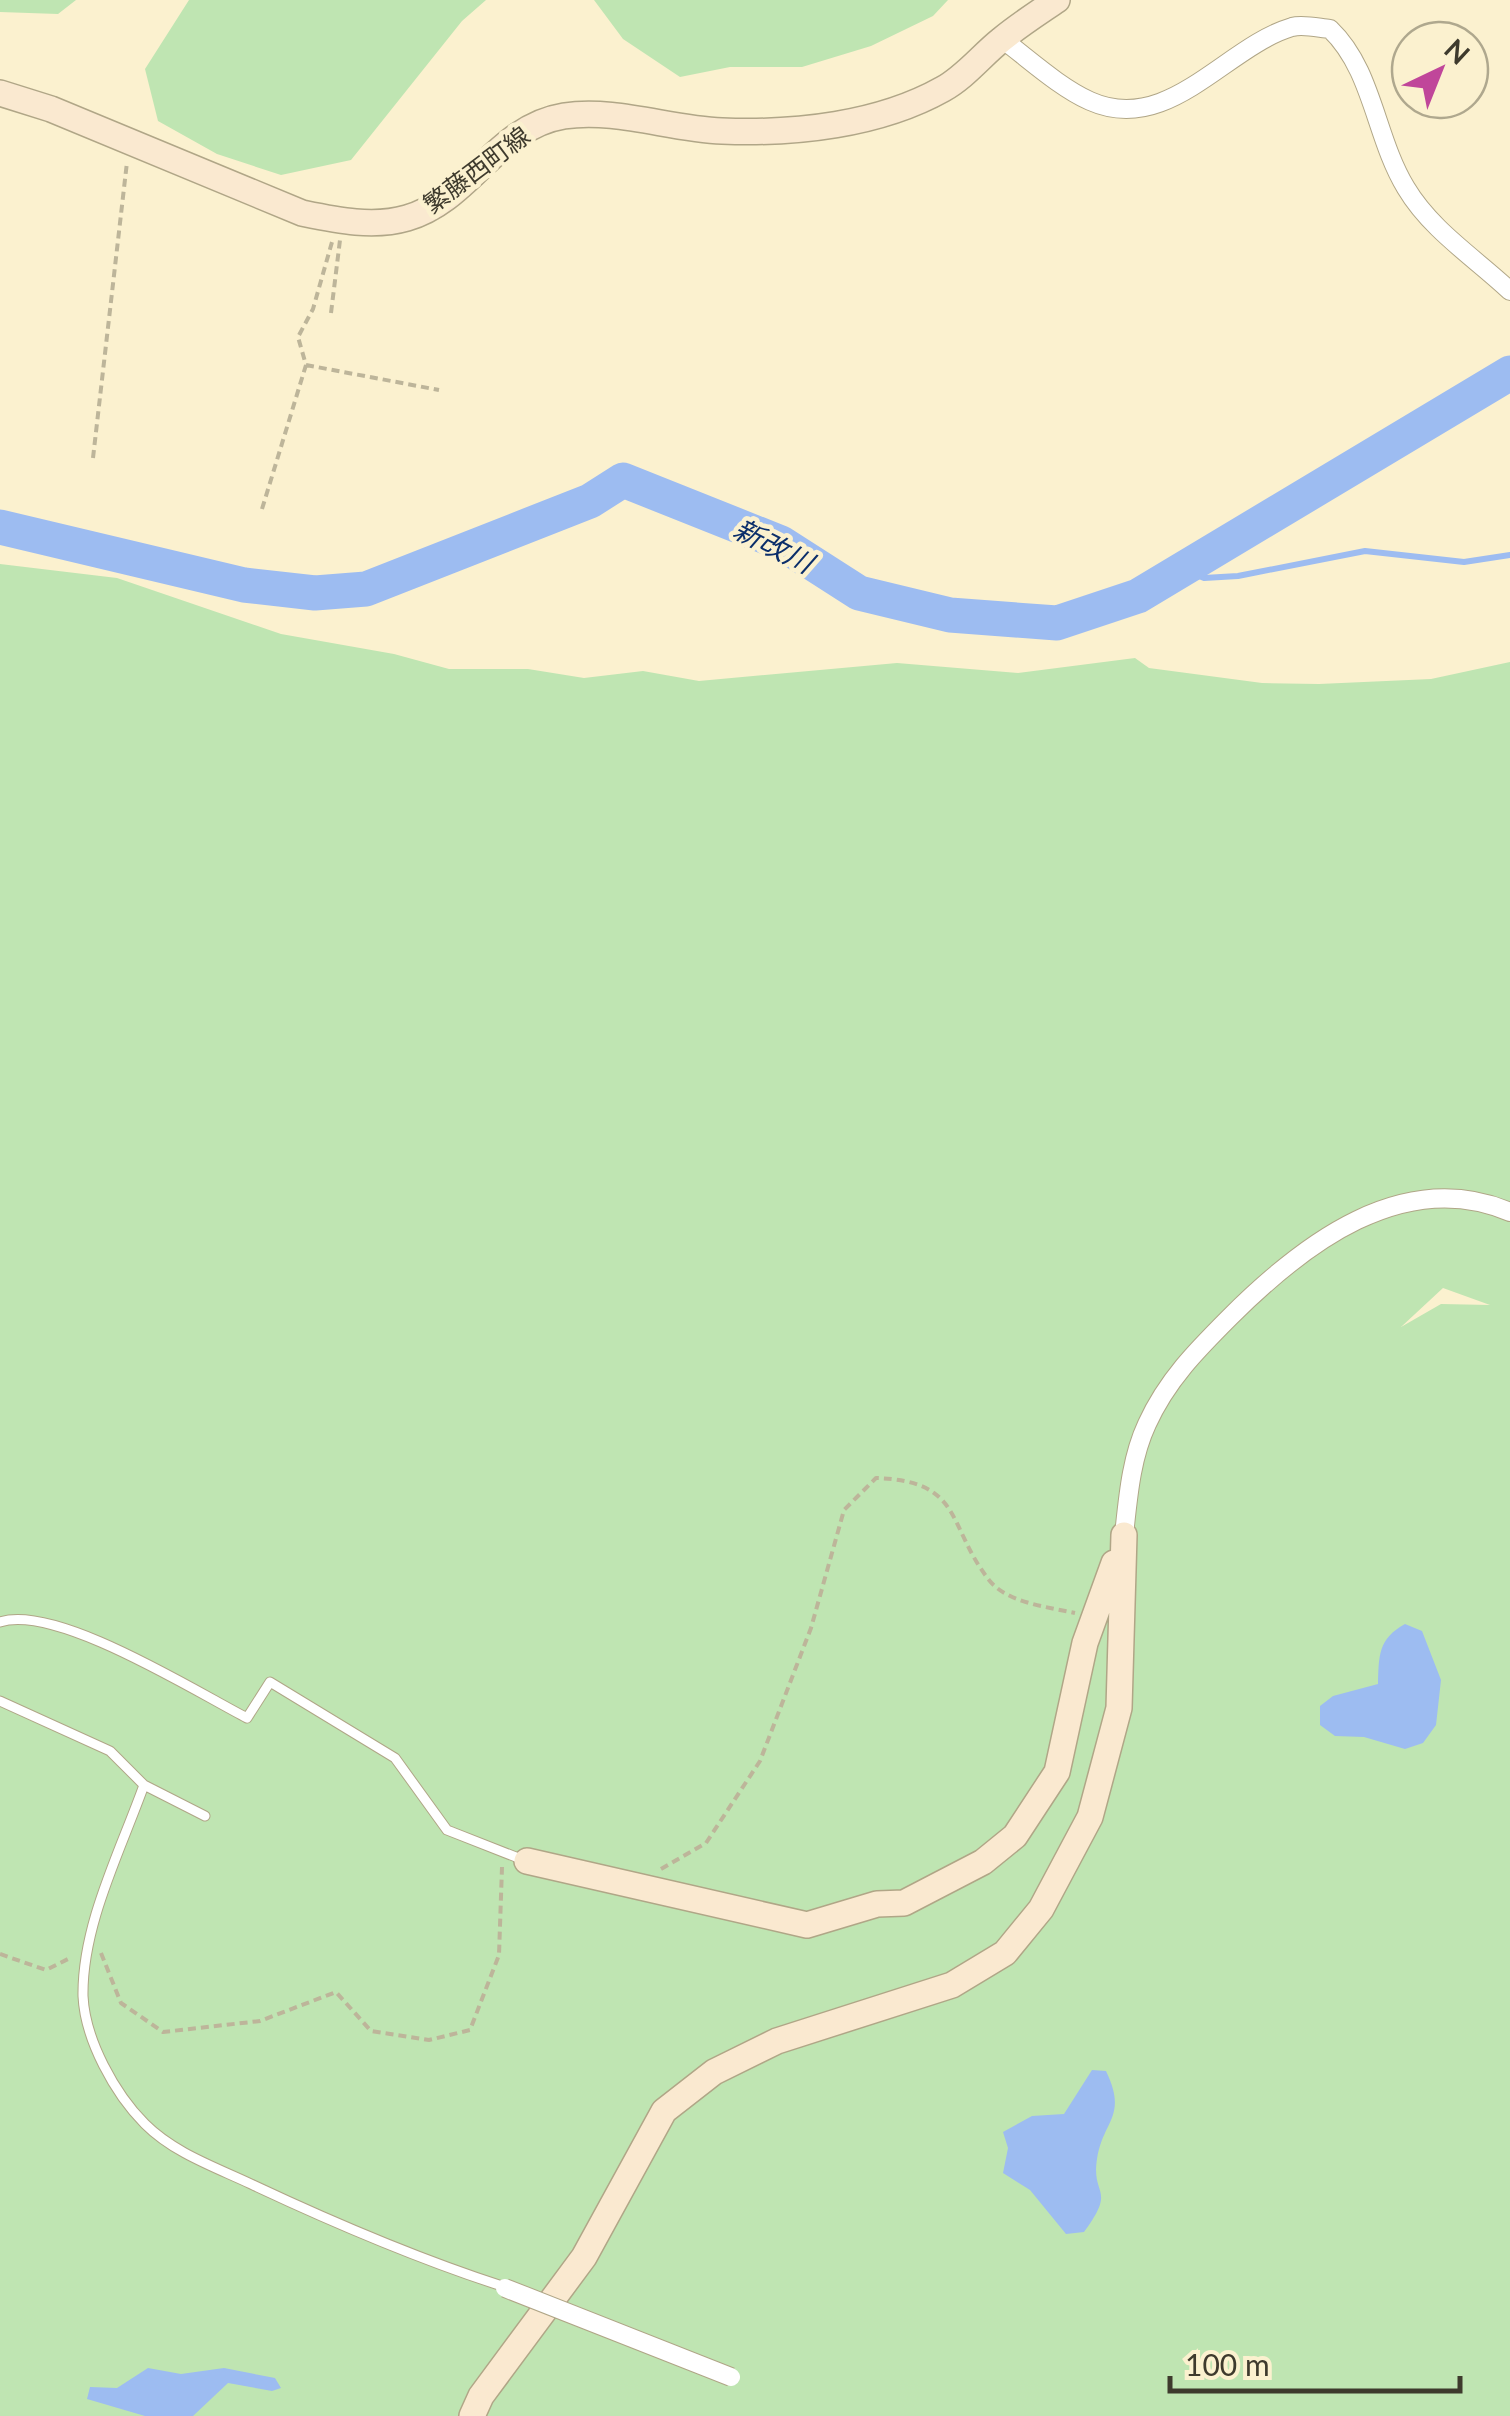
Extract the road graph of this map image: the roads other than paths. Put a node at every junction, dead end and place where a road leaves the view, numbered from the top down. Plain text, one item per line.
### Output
1 (1057, 0) edge
2 (1002, 39) junction
3 (0, 93) edge
4 (1510, 291) edge
5 (1510, 1212) edge
6 (1124, 1535) junction
7 (0, 1622) edge
8 (0, 1701) edge
9 (144, 1785) junction
10 (205, 1816) dead end
11 (523, 1864) joint
12 (505, 2288) joint
13 (731, 2377) dead end
14 (472, 2416) edge

1 - 2 street, 繁藤西町線
2 - 3 street, 繁藤西町線
2 - 4 street
5 - 6 street
6 - 11 street
6 - 14 street
7 - 11 lane
8 - 9 lane
9 - 10 lane
9 - 12 lane
12 - 13 street, bridge

